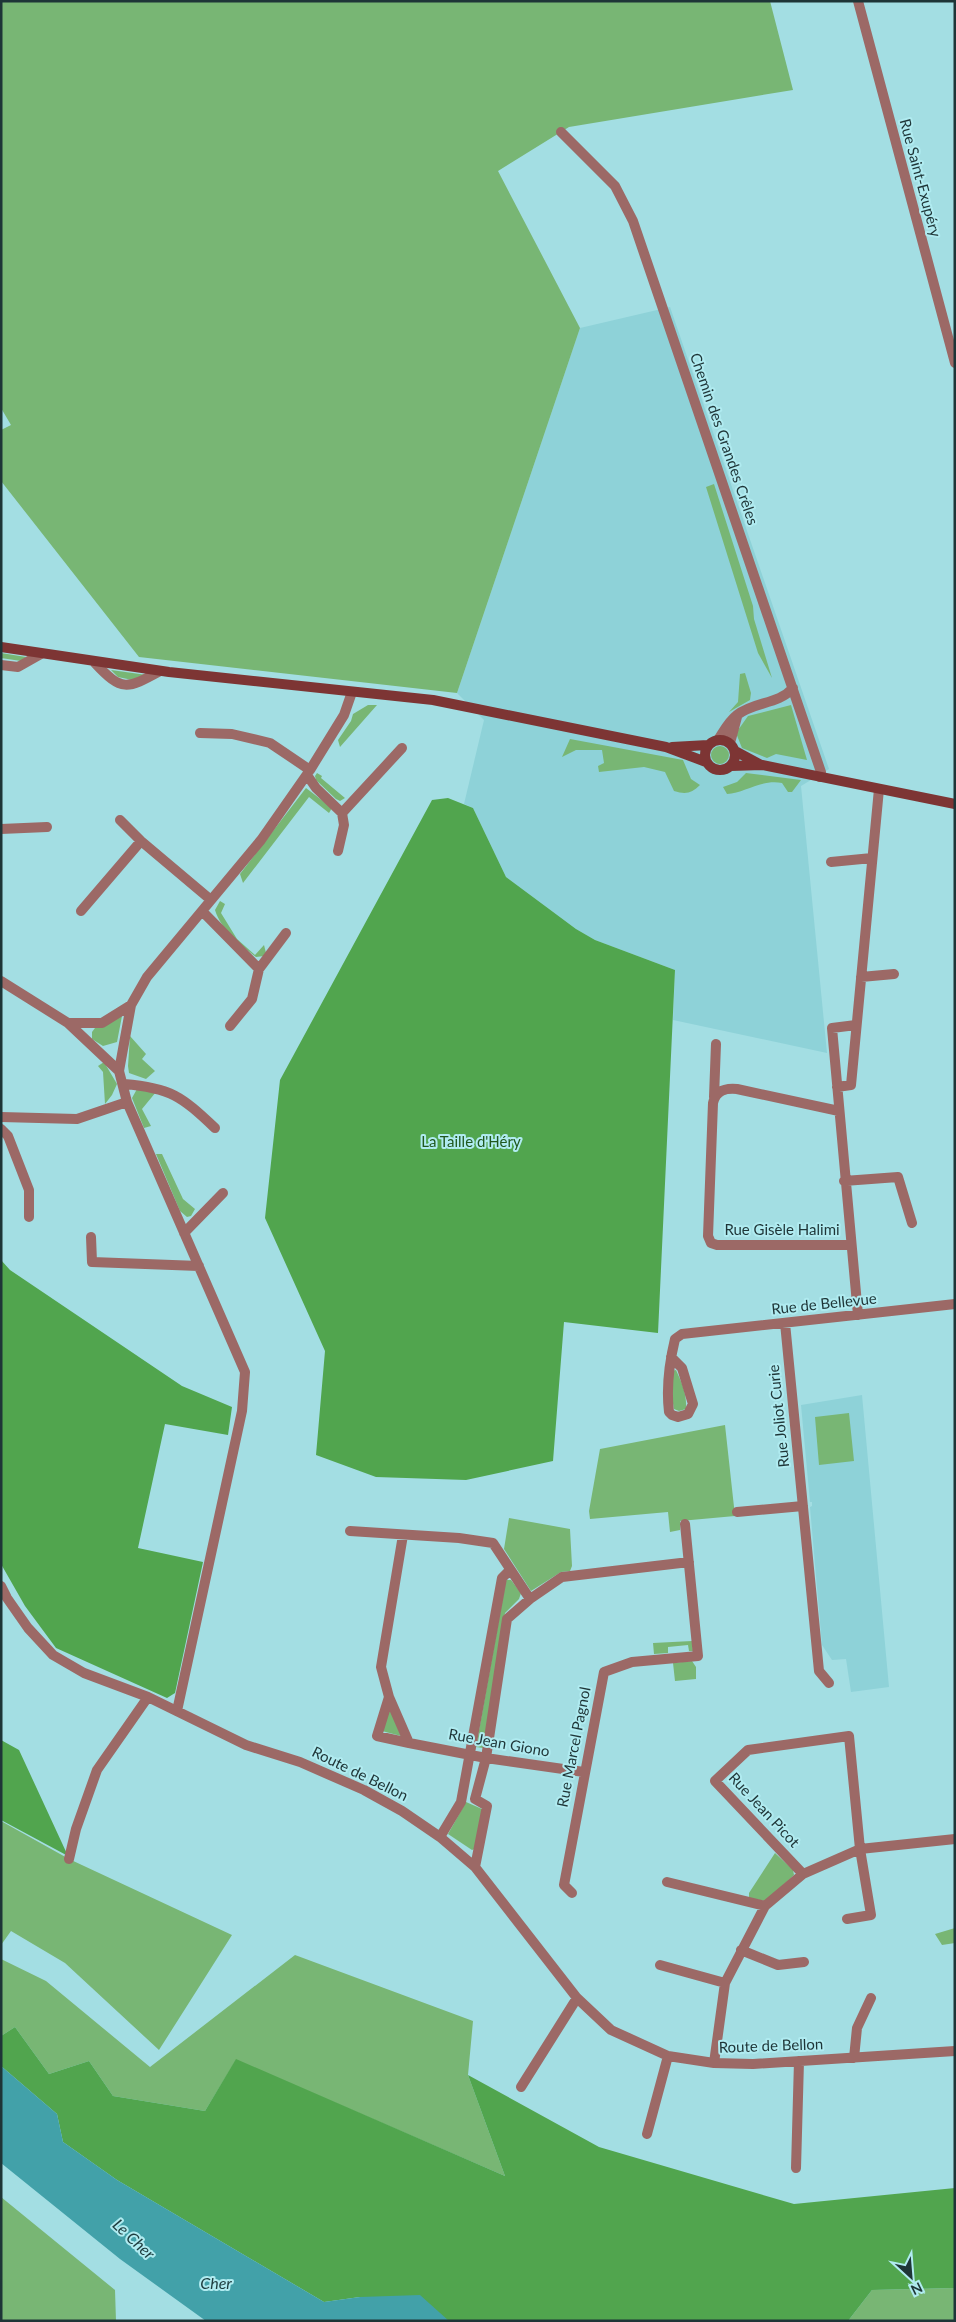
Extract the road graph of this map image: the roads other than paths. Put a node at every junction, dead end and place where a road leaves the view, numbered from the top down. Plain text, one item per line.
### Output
1 (858, 1) edge
2 (561, 132) dead end
3 (950, 329) edge
4 (955, 362) edge
5 (1, 647) edge
6 (41, 654) junction
7 (95, 663) junction
8 (1, 665) edge
9 (160, 671) junction
10 (793, 688) junction
11 (352, 692) junction
12 (738, 714) junction
13 (200, 733) dead end
14 (713, 742) junction
15 (666, 747) junction
16 (732, 747) junction
17 (402, 748) dead end
18 (706, 762) junction
19 (762, 765) junction
20 (730, 766) junction
21 (309, 773) junction
22 (820, 777) junction
23 (879, 789) junction
24 (955, 804) edge
25 (342, 813) junction
26 (120, 820) dead end
27 (47, 827) dead end
28 (1, 829) edge
29 (141, 841) junction
30 (338, 851) dead end
31 (872, 858) junction
32 (831, 862) dead end
33 (211, 900) junction
34 (81, 911) dead end
35 (202, 911) junction
36 (286, 933) dead end
37 (259, 969) junction
38 (894, 974) dead end
39 (861, 977) junction
40 (1, 981) edge
41 (131, 1005) junction
42 (68, 1023) junction
43 (856, 1025) junction
44 (230, 1026) dead end
45 (716, 1044) dead end
46 (119, 1071) junction
47 (124, 1084) junction
48 (837, 1087) junction
49 (714, 1097) junction
50 (128, 1102) junction
51 (839, 1111) junction
52 (7, 1118) edge
53 (215, 1128) dead end
54 (5, 1132) edge
55 (844, 1181) junction
56 (223, 1193) dead end
57 (30, 1217) dead end
58 (912, 1223) dead end
59 (184, 1233) junction
60 (91, 1237) dead end
61 (851, 1245) junction
62 (199, 1266) junction
63 (955, 1304) edge
64 (858, 1315) junction
65 (786, 1323) junction
66 (671, 1357) junction
67 (803, 1506) junction
68 (737, 1512) dead end
69 (685, 1524) dead end
70 (350, 1531) dead end
71 (403, 1535) junction
72 (689, 1562) junction
73 (510, 1570) junction
74 (1, 1586) edge
75 (530, 1599) junction
76 (829, 1683) dead end
77 (148, 1697) junction
78 (389, 1697) junction
79 (177, 1711) junction
80 (409, 1743) junction
81 (471, 1753) junction
82 (486, 1758) junction
83 (584, 1772) junction
84 (462, 1796) junction
85 (475, 1799) junction
86 (440, 1836) junction
87 (955, 1839) edge
88 (860, 1849) junction
89 (69, 1859) dead end
90 (475, 1867) junction
91 (803, 1874) junction
92 (667, 1882) dead end
93 (572, 1893) dead end
94 (765, 1906) junction
95 (847, 1919) dead end
96 (741, 1950) junction
97 (804, 1962) dead end
98 (660, 1965) dead end
99 (725, 1983) junction
100 (577, 1998) junction
101 (871, 1998) dead end
102 (955, 2051) edge
103 (668, 2056) junction
104 (854, 2058) junction
105 (799, 2061) junction
106 (714, 2063) junction
107 (521, 2087) dead end
108 (647, 2134) dead end
109 (796, 2168) dead end

1 - 3 street, Rue Saint-Exupéry
2 - 10 street, Chemin des Grandes Crêles
3 - 4 street, Rue Saint-Exupéry
5 - 6 main road
6 - 7 main road
6 - 8 street
7 - 9 main road
7 - 9 street
9 - 11 main road
10 - 12 street
10 - 22 street, Chemin des Grandes Crêles
11 - 15 main road
11 - 21 street
12 - 14 street
12 - 16 street
13 - 21 street
14 - 15 main road
14 - 16 main road
14 - 18 main road
15 - 18 main road
16 - 19 main road
16 - 20 main road
17 - 25 street
18 - 20 main road
19 - 20 main road
19 - 22 main road
21 - 25 street
21 - 33 street
22 - 23 main road
23 - 24 main road
23 - 31 street
25 - 30 street
26 - 29 street
27 - 28 street
29 - 33 street
29 - 34 street
31 - 32 street
31 - 39 street
33 - 35 street
35 - 37 street
35 - 41 street
36 - 37 street
37 - 44 street
38 - 39 street
39 - 43 street
40 - 42 street
41 - 42 street
41 - 46 street
42 - 46 street
43 - 48 street
43 - 48 street
45 - 49 street, Rue Gisèle Halimi
46 - 47 street
47 - 50 street
47 - 53 street
48 - 51 street
49 - 51 street
49 - 61 street, Rue Gisèle Halimi
50 - 52 street
50 - 59 street
51 - 55 street
52 - 54 street
54 - 57 street
55 - 58 street
55 - 61 street
56 - 59 street
59 - 62 street
60 - 62 street
61 - 64 street
62 - 79 street
63 - 64 street, Rue de Bellevue
64 - 65 street, Rue de Bellevue
65 - 66 street, Rue de Bellevue
65 - 67 street, Rue Joliot Curie
66 - 66 street
67 - 68 street
67 - 76 street, Rue Joliot Curie
69 - 72 street, Rue Marcel Pagnol
70 - 71 street
71 - 73 street
71 - 78 street
72 - 75 street
72 - 83 street, Rue Marcel Pagnol
73 - 75 street
73 - 81 street
74 - 77 street, Route de Bellon
75 - 82 street
77 - 79 street, Route de Bellon
77 - 89 street
78 - 80 street
78 - 80 street, Rue Jean Giono
79 - 86 street, Route de Bellon
80 - 81 street, Rue Jean Giono
81 - 82 street, Rue Jean Giono
81 - 84 street
82 - 83 street, Rue Jean Giono
82 - 85 street
83 - 93 street, Rue Marcel Pagnol
84 - 85 street
84 - 86 street
85 - 90 street
86 - 90 street, Route de Bellon
87 - 88 street
88 - 91 street
88 - 91 street, Rue Jean Picot
88 - 95 street
90 - 100 street, Route de Bellon
91 - 94 street
92 - 94 street
94 - 96 street
96 - 97 street
96 - 99 street
98 - 99 street
99 - 106 street
100 - 103 street, Route de Bellon
100 - 107 street
101 - 104 street
102 - 104 street, Route de Bellon
103 - 106 street, Route de Bellon
103 - 108 street
104 - 105 street, Route de Bellon
105 - 106 street, Route de Bellon
105 - 109 street

